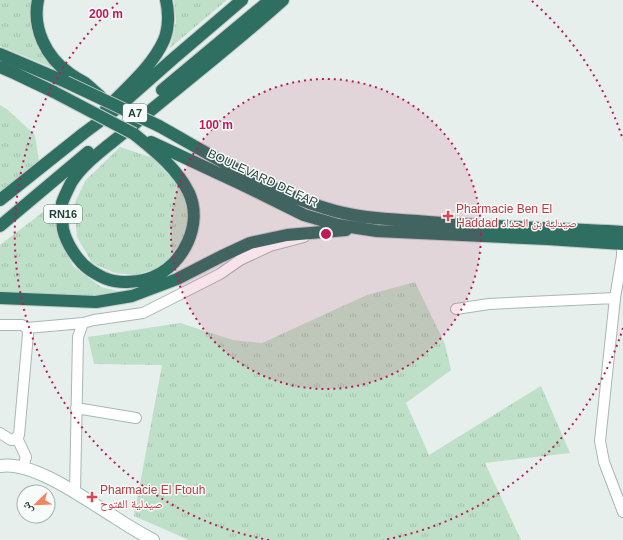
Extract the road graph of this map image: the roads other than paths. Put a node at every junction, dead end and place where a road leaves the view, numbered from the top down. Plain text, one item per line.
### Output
1 (38, 0) edge
2 (166, 0) edge
3 (242, 0) edge
4 (270, 0) edge
5 (283, 0) edge
6 (0, 54) edge
7 (0, 67) edge
8 (106, 102) junction
9 (84, 133) junction
10 (134, 134) junction
11 (0, 200) edge
12 (0, 226) edge
13 (361, 229) junction
14 (623, 232) edge
15 (322, 233) junction
16 (623, 244) edge
17 (0, 298) edge
18 (615, 298) junction
19 (456, 310) dead end
20 (83, 323) junction
21 (0, 325) edge
22 (27, 328) junction
23 (76, 408) junction
24 (136, 418) dead end
25 (0, 433) edge
26 (17, 438) junction
27 (0, 466) edge
28 (23, 467) junction
29 (75, 492) junction
30 (623, 512) edge
31 (153, 540) edge

1 - 8 highway
2 - 9 highway
3 - 9 highway, A7
4 - 12 highway, A7
5 - 10 highway, RN16
6 - 8 highway, BOULEVARD DE FAR, bridge
7 - 10 highway, RN16, bridge
8 - 14 highway, BOULEVARD DE FAR, bridge
9 - 11 highway, A7
10 - 13 highway, BOULEVARD DE FAR
13 - 15 highway
13 - 16 highway, BOULEVARD DE FAR
15 - 17 highway
15 - 20 street
16 - 18 street
18 - 19 street
18 - 30 street
20 - 22 street
20 - 23 street
21 - 22 street
22 - 26 street
23 - 24 street
23 - 29 street
25 - 26 street
26 - 28 street
27 - 28 street
28 - 29 street
29 - 31 street

